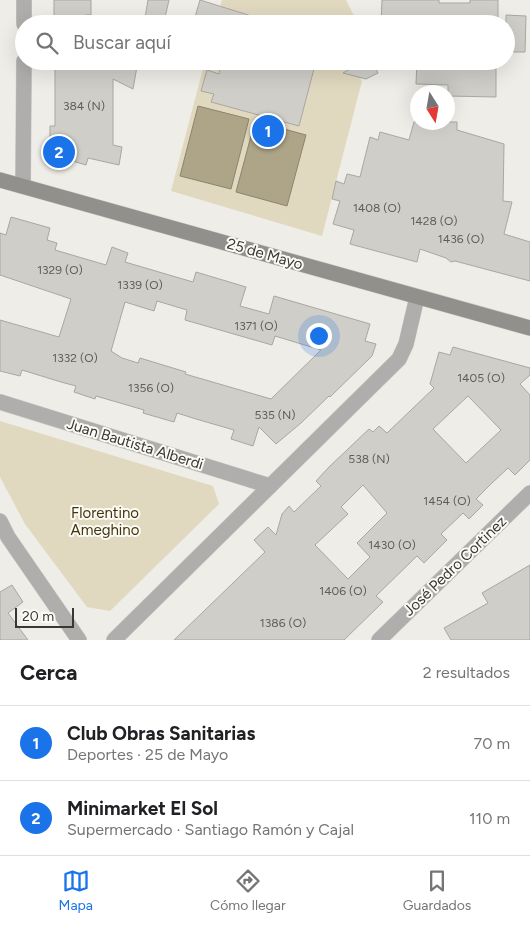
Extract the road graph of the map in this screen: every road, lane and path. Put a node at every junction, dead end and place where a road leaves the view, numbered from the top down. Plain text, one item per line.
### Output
1 (24, 0) edge
2 (24, 15) edge
3 (24, 70) edge
4 (0, 180) edge
5 (23, 186) junction
6 (417, 297) junction
7 (530, 328) edge
8 (0, 402) edge
9 (270, 486) junction
10 (530, 493) edge
11 (0, 521) edge
12 (79, 640) edge
13 (114, 640) edge
14 (379, 640) edge

1 - 2 street
3 - 5 street
4 - 5 street, 25 de Mayo
5 - 6 street, 25 de Mayo
6 - 7 street, 25 de Mayo
6 - 9 street
8 - 9 street, Juan Bautista Alberdi
9 - 13 street
10 - 14 street, José Pedro Cortinez
11 - 12 street

